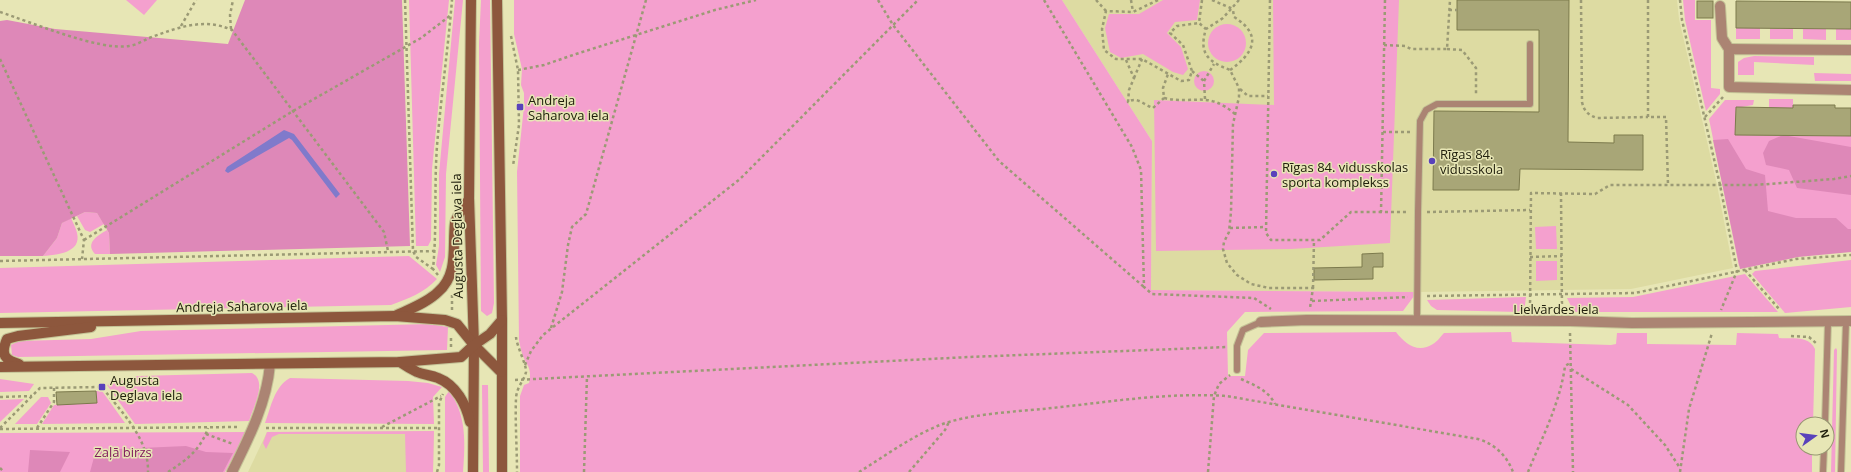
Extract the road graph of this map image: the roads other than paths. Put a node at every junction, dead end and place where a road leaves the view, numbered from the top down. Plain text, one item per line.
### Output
1 (471, 0) edge
2 (497, 0) edge
3 (1720, 6) dead end
4 (1530, 44) dead end
5 (1729, 49) junction
6 (1851, 50) edge
7 (1851, 90) edge
8 (469, 198) junction
9 (395, 316) junction
10 (502, 320) junction
11 (127, 321) junction
12 (1418, 321) junction
13 (1849, 321) edge
14 (1262, 322) joint
15 (1828, 322) junction
16 (0, 323) edge
17 (474, 345) junction
18 (400, 362) junction
19 (270, 364) junction
20 (0, 367) edge
21 (35, 367) junction
22 (1237, 370) road end
23 (501, 372) junction
24 (1825, 416) edge
25 (473, 437) junction
26 (1824, 456) edge
27 (232, 472) edge
28 (474, 472) edge
29 (502, 472) edge
30 (1823, 472) edge
31 (1841, 472) edge

1 - 8 street, Augusta Deglava iela
2 - 10 street
3 - 5 street
4 - 12 lane
5 - 6 street
5 - 7 street
8 - 9 street
8 - 17 street, Augusta Deglava iela
9 - 11 street, Andreja Saharova iela
9 - 17 street, Andreja Saharova iela
10 - 17 street
10 - 23 street
11 - 16 street, Andreja Saharova iela
11 - 21 street
12 - 14 street, Lielvārdes iela
12 - 15 street, Lielvārdes iela
13 - 15 street, Lielvārdes iela
13 - 31 lane
14 - 22 lane
15 - 24 lane
17 - 18 street
17 - 23 street, Andreja Saharova iela
17 - 25 street, Augusta Deglava iela
18 - 19 street
18 - 25 street
19 - 21 street
19 - 27 street
20 - 21 street
23 - 29 street
25 - 28 street, Augusta Deglava iela
26 - 30 lane

